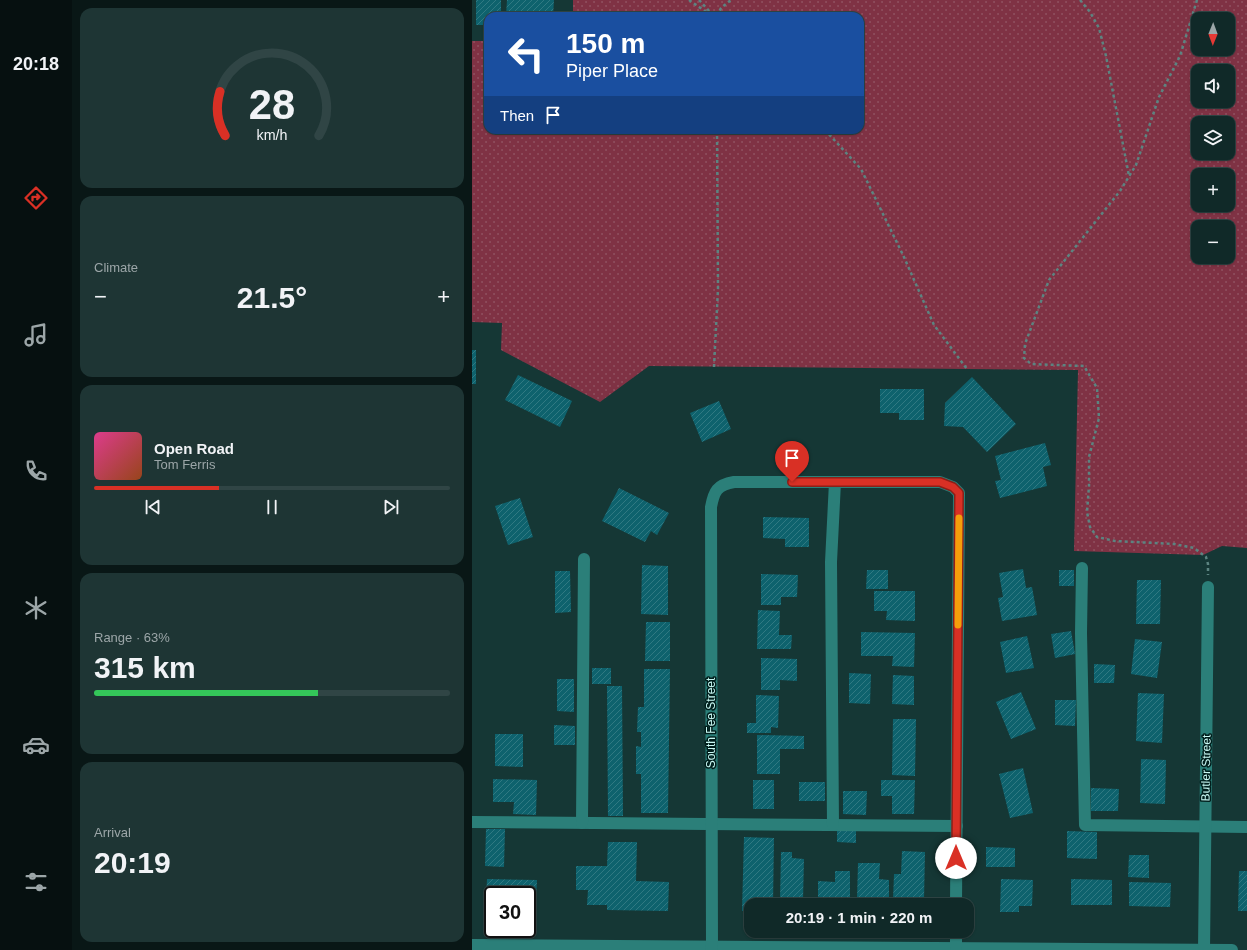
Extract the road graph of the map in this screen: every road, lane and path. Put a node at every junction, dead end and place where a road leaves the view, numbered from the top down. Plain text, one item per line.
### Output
1 (689, 0) edge
2 (699, 0) edge
3 (731, 0) edge
4 (1080, 0) edge
5 (1197, 0) edge
6 (707, 12) edge
7 (710, 12) edge
8 (719, 12) edge
9 (717, 134) edge
10 (829, 134) edge
11 (1129, 177) junction
12 (714, 367) dead end
13 (967, 369) dead end
14 (835, 482) junction
15 (584, 559) dead end
16 (1082, 568) dead end
17 (1208, 587) joint
18 (472, 822) edge
19 (582, 823) junction
20 (711, 824) junction
21 (833, 825) junction
22 (956, 826) junction
23 (1205, 827) junction
24 (1247, 827) edge
25 (956, 898) edge
26 (956, 938) edge
27 (472, 944) edge
28 (956, 947) junction
29 (712, 948) edge
30 (1098, 950) edge
31 (1204, 950) edge
32 (1232, 950) edge

1 - 6 path
2 - 7 path
3 - 8 path
4 - 11 path
5 - 11 path
9 - 12 path
10 - 13 path
11 - 17 path
14 - 20 street, South Fee Street
14 - 21 street
14 - 22 street
15 - 19 street
16 - 23 street
17 - 23 street, Butler Street
18 - 19 street
19 - 20 street
20 - 21 street
20 - 29 street, South Fee Street
21 - 22 street
22 - 25 street
23 - 24 street
23 - 31 street, Butler Street
26 - 28 street
27 - 29 street
28 - 29 street
28 - 30 street
30 - 31 street
31 - 32 street

